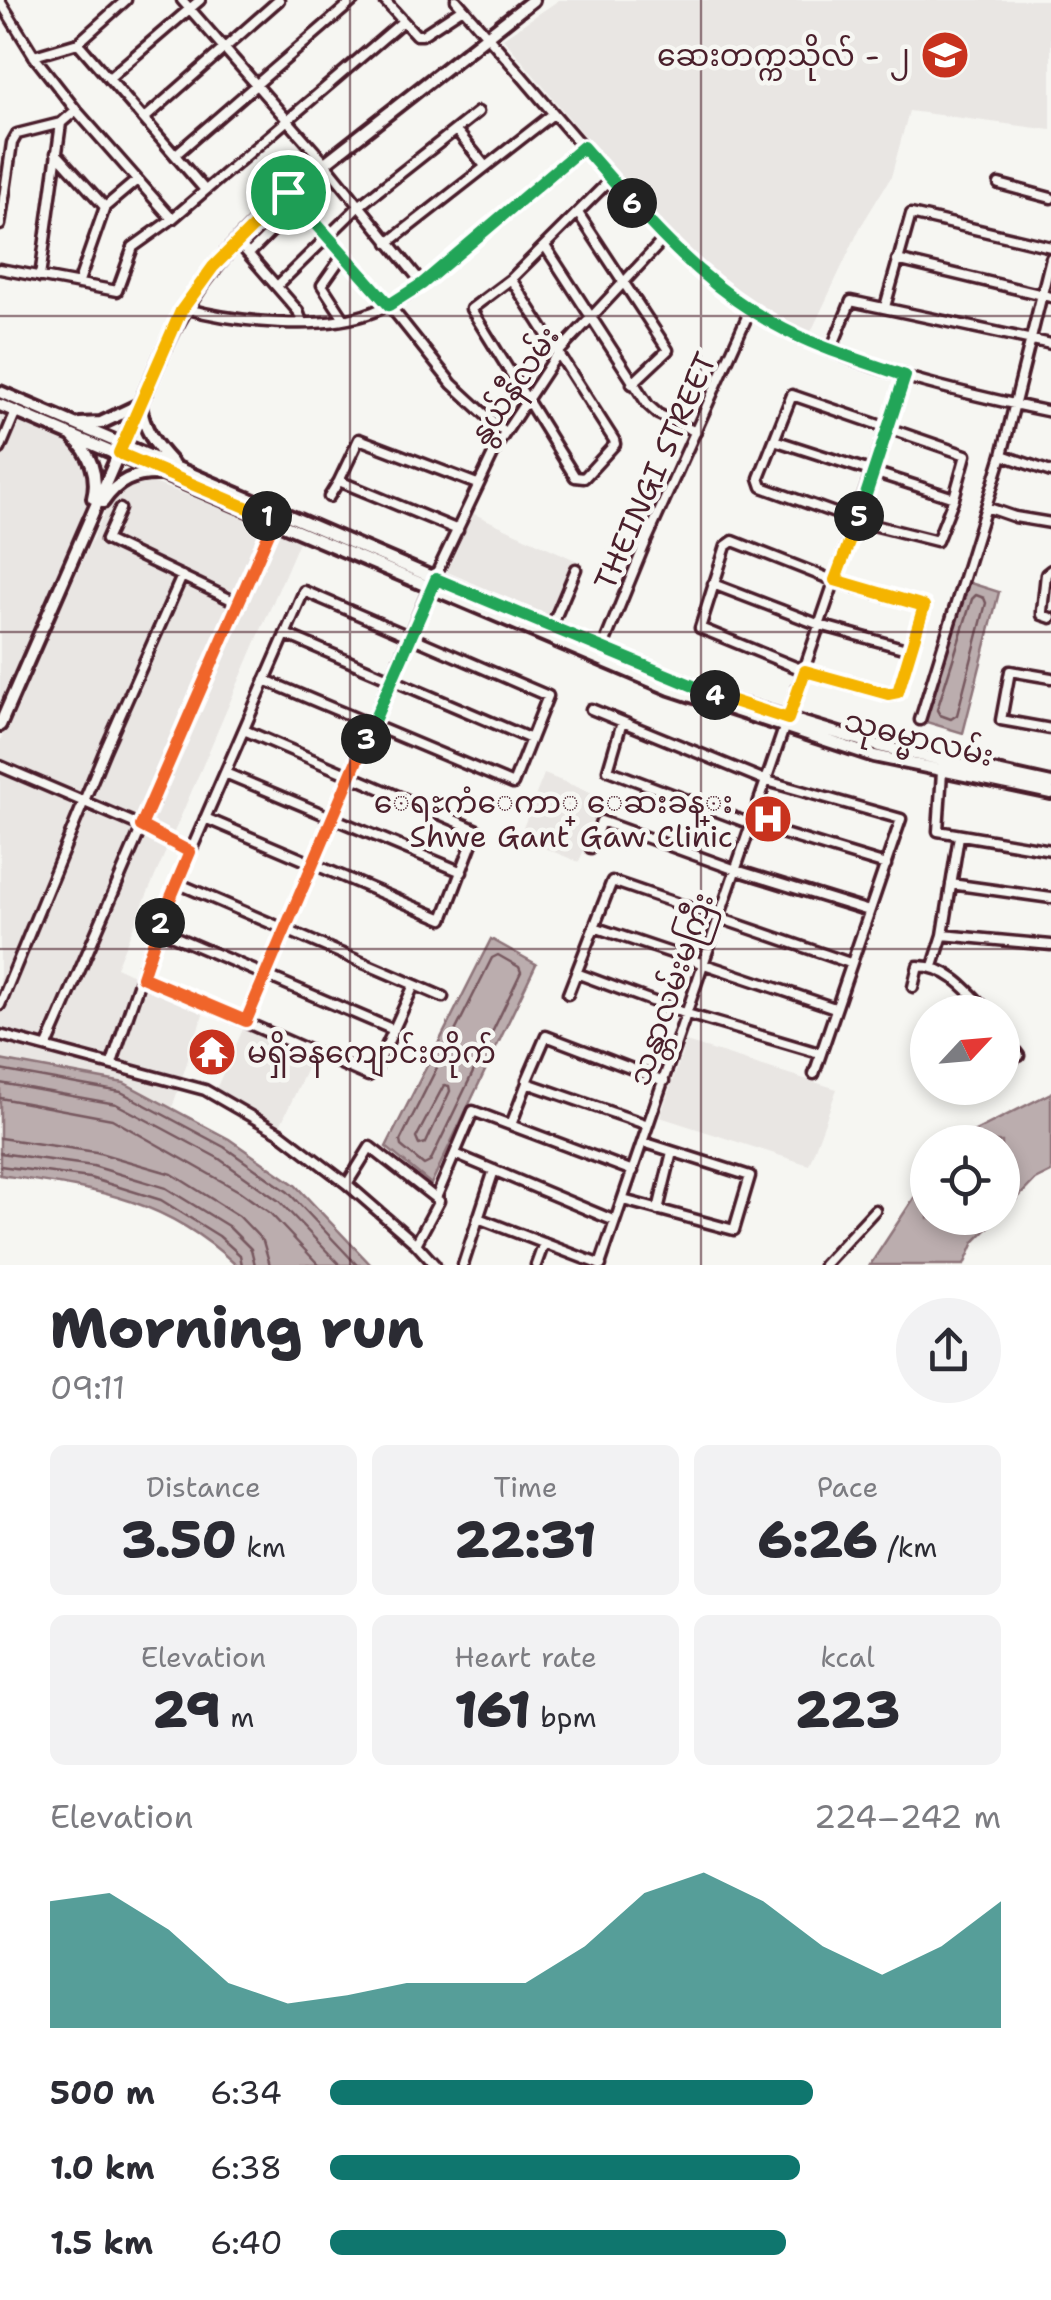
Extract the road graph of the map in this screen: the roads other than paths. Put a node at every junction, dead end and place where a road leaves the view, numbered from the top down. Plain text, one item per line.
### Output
1 (126, 0) edge
2 (182, 0) edge
3 (200, 0) edge
4 (280, 0) edge
5 (354, 0) edge
6 (384, 0) edge
7 (456, 0) edge
8 (533, 0) edge
9 (0, 1) edge
10 (463, 8) junction
11 (189, 9) junction
12 (402, 22) junction
13 (487, 35) junction
14 (78, 42) junction
15 (224, 48) junction
16 (34, 56) junction
17 (109, 78) junction
18 (257, 86) junction
19 (76, 110) junction
20 (478, 112) dead end
21 (553, 114) junction
22 (144, 118) junction
23 (287, 120) junction
24 (61, 123) junction
25 (456, 130) junction
26 (583, 147) junction
27 (56, 154) junction
28 (175, 155) junction
29 (324, 162) junction
30 (485, 166) junction
31 (136, 180) junction
32 (611, 180) junction
33 (999, 184) dead end
34 (205, 190) junction
35 (288, 192) junction
36 (1051, 198) edge
37 (298, 204) junction
38 (359, 206) junction
39 (105, 207) junction
40 (578, 213) junction
41 (172, 220) junction
42 (0, 225) edge
43 (327, 236) junction
44 (664, 239) junction
45 (238, 241) junction
46 (388, 243) junction
47 (545, 246) junction
48 (1051, 247) edge
49 (249, 254) junction
50 (344, 256) junction
51 (1051, 258) edge
52 (897, 260) junction
53 (0, 269) edge
54 (40, 277) junction
55 (511, 279) junction
56 (624, 281) junction
57 (78, 284) junction
58 (422, 284) junction
59 (276, 286) junction
60 (1047, 296) edge
61 (389, 305) junction
62 (294, 307) junction
63 (886, 307) junction
64 (184, 308) junction
65 (750, 310) junction
66 (591, 316) junction
67 (344, 319) junction
68 (284, 322) junction
69 (302, 322) junction
70 (1032, 340) junction
71 (1051, 344) edge
72 (831, 350) junction
73 (558, 353) junction
74 (905, 376) junction
75 (632, 384) junction
76 (0, 392) edge
77 (527, 396) junction
78 (140, 404) junction
79 (0, 405) edge
80 (1016, 405) junction
81 (16, 412) junction
82 (1051, 412) edge
83 (71, 428) junction
84 (889, 430) junction
85 (696, 432) junction
86 (505, 433) junction
87 (774, 440) junction
88 (121, 448) junction
89 (0, 449) edge
90 (1002, 456) junction
91 (173, 471) junction
92 (1051, 472) edge
93 (873, 474) junction
94 (339, 480) junction
95 (477, 484) junction
96 (329, 497) dead end
97 (954, 498) junction
98 (986, 507) junction
99 (120, 509) dead end
100 (275, 519) junction
101 (858, 521) junction
102 (1051, 522) edge
103 (86, 528) junction
104 (458, 530) junction
105 (576, 569) dead end
106 (1049, 570) edge
107 (182, 576) junction
108 (835, 580) junction
109 (433, 583) junction
110 (713, 584) junction
111 (236, 602) junction
112 (1047, 616) edge
113 (820, 625) junction
114 (550, 628) junction
115 (286, 634) junction
116 (410, 636) junction
117 (910, 650) junction
118 (600, 655) junction
119 (805, 671) junction
120 (1051, 678) edge
121 (391, 679) junction
122 (265, 680) junction
123 (591, 709) dead end
124 (920, 720) dead end
125 (622, 722) junction
126 (786, 723) junction
127 (372, 725) junction
128 (0, 726) edge
129 (1051, 729) edge
130 (244, 730) junction
131 (531, 739) junction
132 (0, 766) edge
133 (942, 772) junction
134 (225, 773) junction
135 (351, 775) junction
136 (766, 780) junction
137 (1051, 784) edge
138 (1051, 793) edge
139 (84, 804) junction
140 (205, 818) junction
141 (332, 818) junction
142 (752, 824) junction
143 (141, 826) junction
144 (959, 836) junction
145 (591, 848) dead end
146 (1051, 850) edge
147 (190, 852) junction
148 (314, 864) junction
149 (886, 865) junction
150 (736, 870) junction
151 (462, 872) junction
152 (177, 883) junction
153 (951, 884) junction
154 (1051, 898) edge
155 (869, 911) junction
156 (718, 919) junction
157 (594, 927) junction
158 (157, 930) junction
159 (285, 930) junction
160 (943, 935) junction
161 (1051, 945) edge
162 (850, 962) junction
163 (702, 966) junction
164 (933, 966) junction
165 (576, 973) junction
166 (264, 975) junction
167 (142, 977) junction
168 (414, 985) junction
169 (913, 987) dead end
170 (568, 994) dead end
171 (972, 995) edge
172 (443, 997) dead end
173 (0, 1004) edge
174 (835, 1008) junction
175 (686, 1014) junction
176 (246, 1021) junction
177 (394, 1030) junction
178 (0, 1035) edge
179 (47, 1046) junction
180 (820, 1053) junction
181 (112, 1063) junction
182 (814, 1074) dead end
183 (664, 1081) junction
184 (527, 1083) junction
185 (511, 1125) junction
186 (648, 1126) junction
187 (642, 1142) junction
188 (672, 1152) junction
189 (455, 1154) junction
190 (494, 1170) junction
191 (633, 1171) junction
192 (347, 1184) junction
193 (436, 1198) junction
194 (623, 1200) junction
195 (658, 1210) junction
196 (875, 1210) dead end
197 (478, 1218) junction
198 (616, 1221) junction
199 (544, 1243) junction
200 (416, 1244) junction
201 (464, 1263) edge
202 (435, 1265) edge
203 (475, 1265) edge
204 (536, 1265) edge
205 (600, 1265) edge
206 (824, 1265) edge

1 - 14 street
2 - 11 street
3 - 11 street
4 - 15 street
5 - 18 street
6 - 12 street
7 - 10 street
8 - 13 main road
9 - 16 street
10 - 12 street
10 - 13 street
11 - 15 street
11 - 17 street
12 - 23 street
13 - 21 street
13 - 29 main road
14 - 16 street
14 - 17 street
15 - 18 street
15 - 22 street
16 - 19 street
17 - 22 street
18 - 23 street
18 - 28 street
19 - 24 street
19 - 31 street
20 - 25 street
21 - 26 street
21 - 30 street
22 - 28 street
23 - 29 street
23 - 34 street
24 - 27 street
24 - 42 street
25 - 30 street
25 - 38 street
26 - 32 street
26 - 58 street
27 - 39 street
27 - 54 street
28 - 34 street
29 - 35 main road
29 - 38 street
30 - 46 street
31 - 39 street
31 - 41 street
32 - 40 street
32 - 44 street
33 - 36 street
34 - 41 street
35 - 37 street
35 - 45 main road
37 - 43 street
37 - 49 street
38 - 43 street
38 - 46 street
39 - 57 street
40 - 47 street
40 - 56 street
41 - 57 street
43 - 50 street
43 - 59 street
44 - 56 street, နွယ်နီလမ်း
44 - 65 street
45 - 49 street
45 - 64 main road
46 - 58 street
47 - 55 street
47 - 66 street
48 - 52 street
49 - 59 street
50 - 61 street
50 - 67 street
51 - 60 street
52 - 60 street
52 - 63 street
53 - 54 street
54 - 57 street
55 - 73 street
55 - 77 street
56 - 66 street, နွယ်နီလမ်း
56 - 75 street
58 - 61 street
59 - 62 street
60 - 70 street
61 - 67 street
61 - 86 street
62 - 68 street
62 - 69 street
63 - 70 street
63 - 72 street
64 - 68 street
64 - 78 main road
65 - 72 street
65 - 85 street, THEINGI STREET
66 - 73 street, နွယ်နီလမ်း
66 - 75 street
67 - 69 street
68 - 69 street
70 - 71 street
70 - 80 street
72 - 74 street
73 - 77 street, နွယ်နီလမ်း
73 - 77 street
74 - 80 street
74 - 84 street, သန္တာလမ်းမကြီး
75 - 85 street
76 - 83 main road, သုဓမ္မာလမ်း
77 - 86 street, နွယ်နီလမ်း
78 - 83 main road
78 - 88 main road
78 - 91 main road
79 - 81 main road, သုဓမ္မာလမ်း
80 - 82 street
80 - 90 street
81 - 83 main road, သုဓမ္မာလမ်း
81 - 89 street
83 - 88 main road, သုဓမ္မာလမ်း
83 - 103 main road
84 - 87 street
84 - 93 street, သန္တာလမ်းမကြီး
84 - 97 street
85 - 118 street, THEINGI STREET
86 - 95 street, နွယ်နီလမ်း
87 - 93 street
87 - 101 street
88 - 91 main road, သုဓမ္မာလမ်း
88 - 103 main road
90 - 92 street
90 - 98 street
91 - 100 main road, သုဓမ္မာလမ်း
91 - 103 main road
91 - 109 main road, သုဓမ္မာလမ်း
93 - 97 street
93 - 101 street, သန္တာလမ်းမကြီး
94 - 95 street
94 - 96 street
94 - 104 street
95 - 104 street, နွယ်နီလမ်း
97 - 101 street
98 - 102 street
98 - 124 street
99 - 107 street
100 - 109 main road, သုဓမ္မာလမ်း
100 - 111 street
101 - 108 street, သန္တာလမ်းမကြီး
103 - 128 main road
104 - 109 street, နွယ်နီလမ်း
105 - 114 street
106 - 112 street
107 - 111 street
107 - 139 street
108 - 110 street
108 - 113 street, သန္တာလမ်းမကြီး
108 - 117 street
109 - 114 main road, သုဓမ္မာလမ်း
109 - 116 street, နွယ်နီလမ်း
109 - 118 main road, သုဓမ္မာလမ်း
110 - 113 street
110 - 119 street
111 - 143 street
113 - 117 street
113 - 119 street, သန္တာလမ်းမကြီး
114 - 118 main road, သုဓမ္မာလမ်း
115 - 116 street
115 - 121 street
115 - 122 street
116 - 121 street, နွယ်နီလမ်း
116 - 131 street
117 - 119 street
118 - 126 main road, သုဓမ္မာလမ်း
119 - 126 street, သန္တာလမ်းမကြီး
120 - 129 street
121 - 127 street, နွယ်နီလမ်း
121 - 131 street
122 - 127 street
122 - 130 street
123 - 125 street
125 - 136 street
125 - 142 street
126 - 133 main road, သုဓမ္မာလမ်း
126 - 136 street, သန္တာလမ်းမကြီး
126 - 137 main road, သုဓမ္မာလမ်း
127 - 131 street
127 - 135 street, နွယ်နီလမ်း
130 - 134 street
130 - 135 street
132 - 139 street
133 - 138 main road, သုဓမ္မာလမ်း
133 - 144 street
134 - 140 street
134 - 141 street
135 - 141 street, နွယ်နီလမ်း
135 - 151 street
136 - 142 street, သန္တာလမ်းမကြီး
136 - 149 street
139 - 143 street
139 - 173 street
140 - 147 street
140 - 148 street
141 - 148 street, နွယ်နီလမ်း
141 - 151 street
142 - 149 street
142 - 150 street, သန္တာလမ်းမကြီး
143 - 147 street
143 - 179 street
144 - 146 street
144 - 153 street
145 - 150 street
147 - 152 street
148 - 151 street
148 - 159 street, နွယ်နီလမ်း
149 - 155 street
150 - 155 street
150 - 156 street, သန္တာလမ်းမကြီး
152 - 158 street
152 - 159 street
153 - 154 street
153 - 160 street
155 - 162 street
156 - 157 street
156 - 162 street
156 - 163 street, သန္တာလမ်းမကြီး
157 - 163 street
157 - 165 street
158 - 166 street
158 - 167 street
159 - 166 street, နွယ်နီလမ်း
159 - 168 street
160 - 161 street
160 - 164 street
162 - 174 street
163 - 174 street
163 - 175 street, သန္တာလမ်းမကြီး
164 - 169 street
164 - 171 street
165 - 170 street
165 - 175 street
166 - 176 street, နွယ်နီလမ်း
166 - 177 street
167 - 176 street
167 - 181 street
168 - 172 street
168 - 177 street
174 - 180 street
175 - 180 street
175 - 183 street, သန္တာလမ်းမကြီး
176 - 177 street
178 - 179 street
179 - 181 street
180 - 182 street
181 - 192 street
183 - 184 street
183 - 186 street, သန္တာလမ်းမကြီး
184 - 185 street
184 - 186 street
185 - 189 street
185 - 191 street
186 - 187 street, သန္တာလမ်းမကြီး
187 - 188 street
187 - 191 street, သန္တာလမ်းမကြီး
188 - 195 street
188 - 195 street
189 - 190 street
189 - 193 street
190 - 197 street
190 - 198 street
191 - 194 street, သန္တာလမ်းမကြီး
192 - 193 street
192 - 200 street
193 - 200 street
194 - 195 street
194 - 198 street, သန္တာလမ်းမကြီး
196 - 206 street
197 - 199 street
197 - 201 street
198 - 205 street, သန္တာလမ်းမကြီး
199 - 204 street
199 - 205 street
200 - 202 street
201 - 203 street

